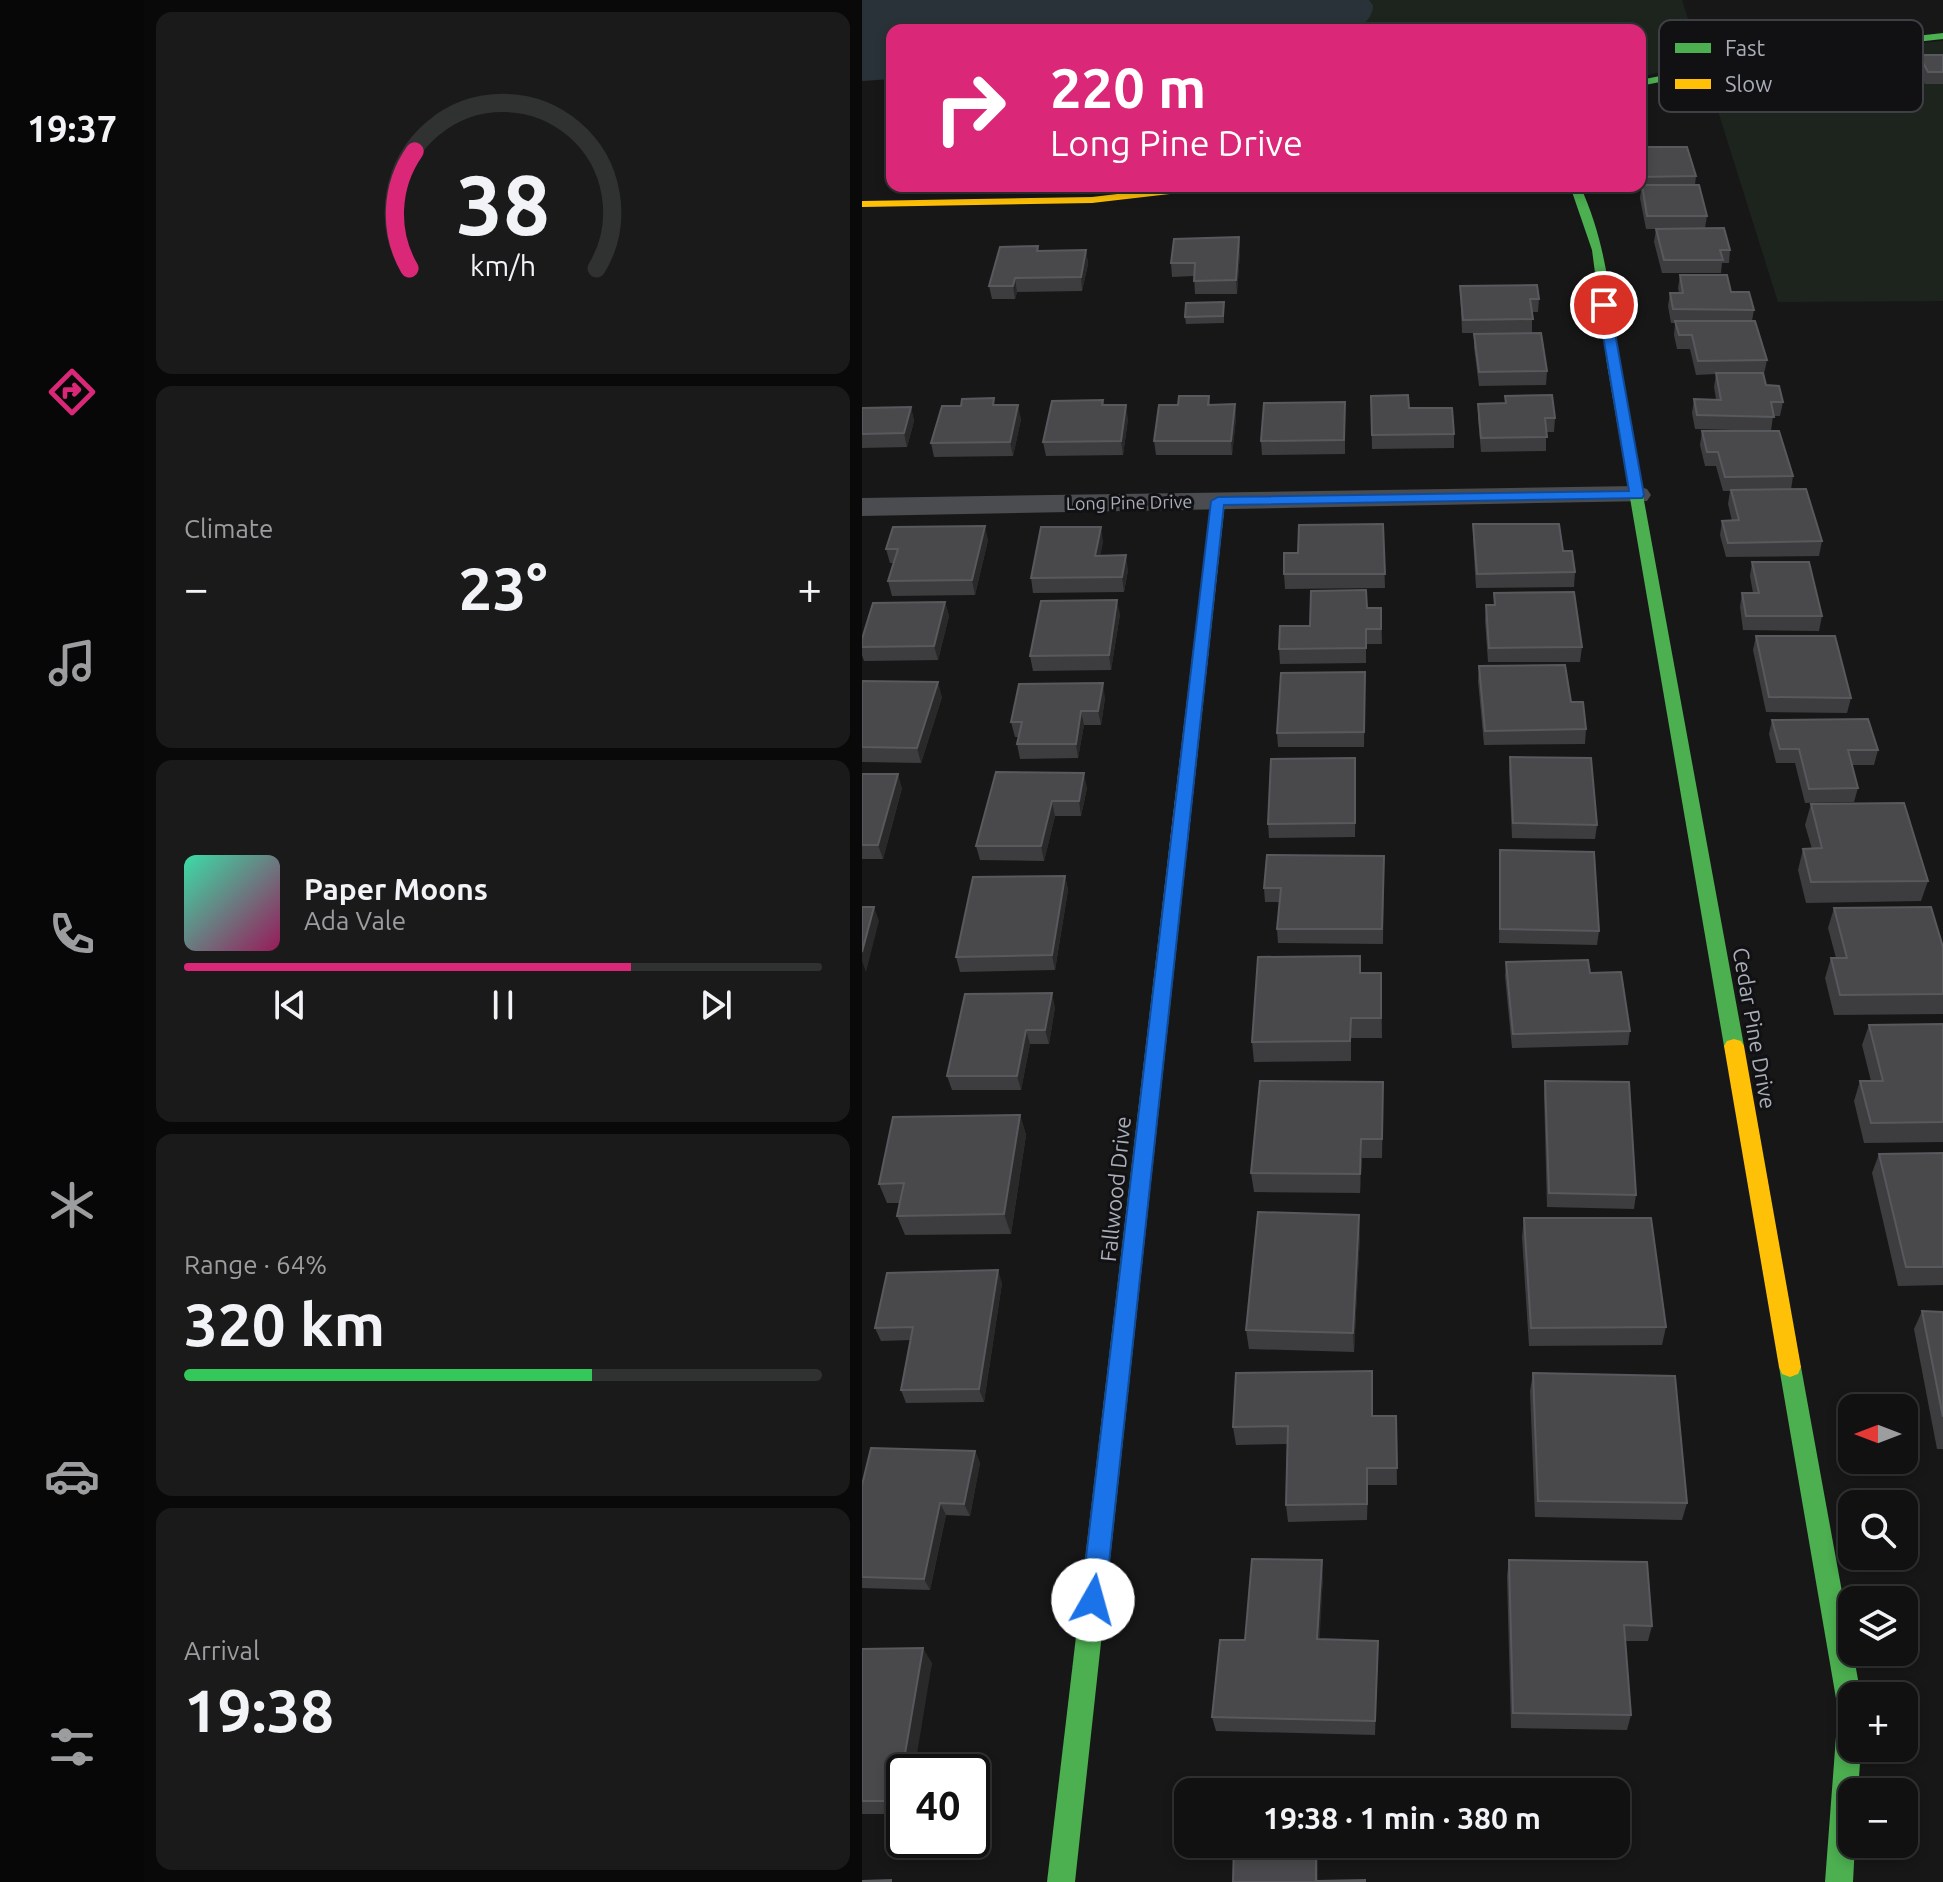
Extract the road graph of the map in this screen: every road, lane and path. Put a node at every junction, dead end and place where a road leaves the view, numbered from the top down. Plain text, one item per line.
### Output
1 (1943, 36) edge
2 (1923, 38) edge
3 (1161, 192) edge
4 (1577, 192) edge
5 (862, 204) edge
6 (1637, 495) junction
7 (1218, 501) junction
8 (862, 507) edge
9 (1061, 1882) edge
10 (1839, 1882) edge

1 - 2 street
3 - 5 street
4 - 6 street, Cedar Pine Drive
6 - 7 street, Long Pine Drive
6 - 10 street, Cedar Pine Drive
7 - 8 street, Long Pine Drive
7 - 9 street, Fallwood Drive

